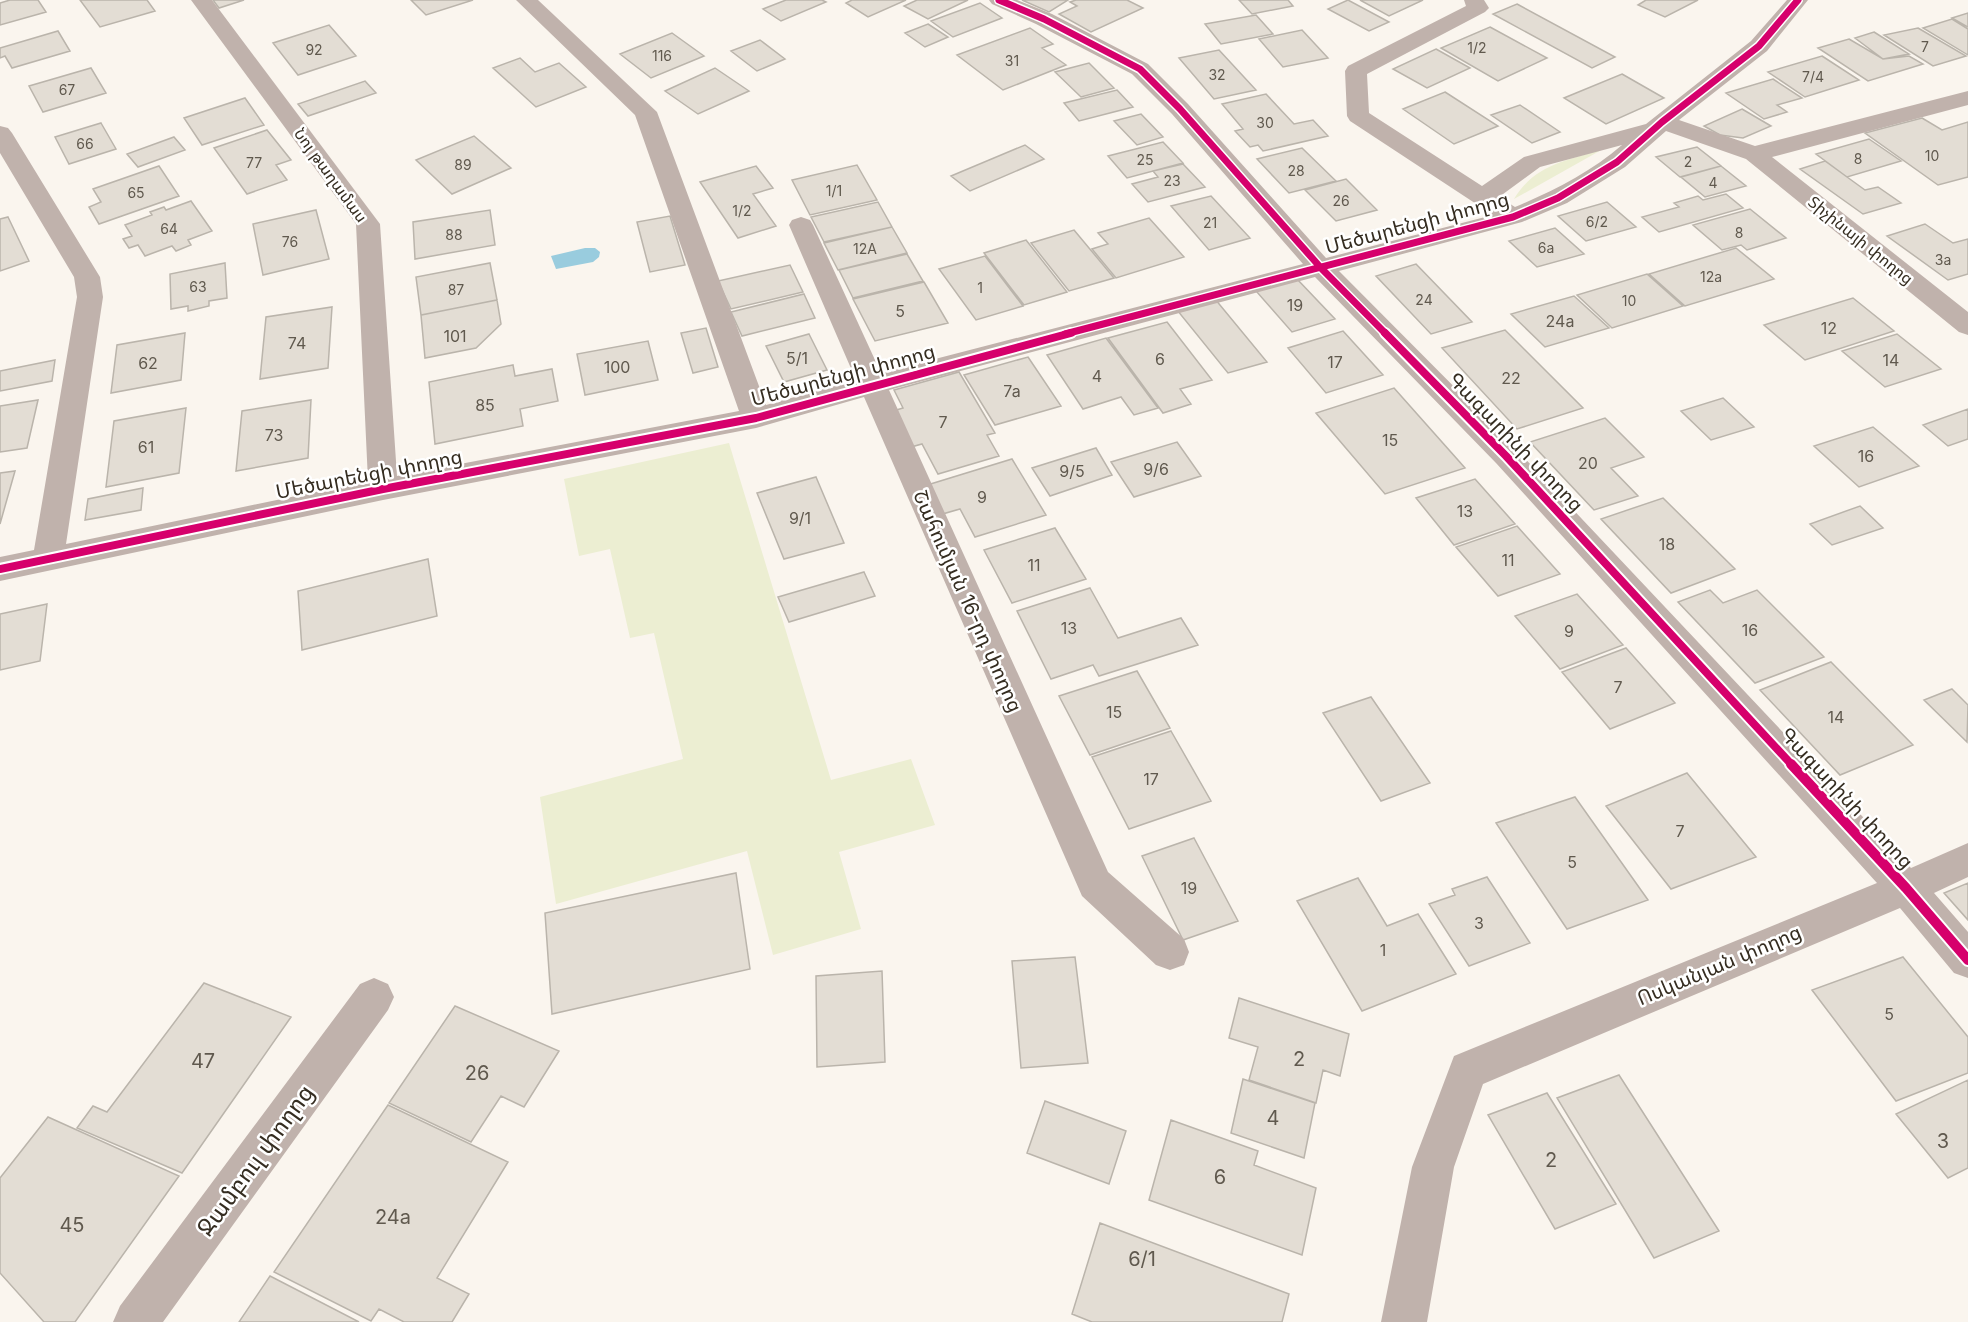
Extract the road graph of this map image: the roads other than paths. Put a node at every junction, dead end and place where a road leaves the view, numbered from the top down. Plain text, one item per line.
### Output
1 (201, 0) edge
2 (526, 0) edge
3 (999, 0) edge
4 (1474, 0) edge
5 (1798, 0) edge
6 (1968, 98) edge
7 (1659, 126) junction
8 (0, 133) edge
9 (1754, 154) junction
10 (1484, 197) junction
11 (1513, 217) junction
12 (801, 225) dead end
13 (1321, 268) junction
14 (1968, 326) edge
15 (871, 385) junction
16 (756, 418) junction
17 (383, 489) junction
18 (48, 558) junction
19 (0, 569) edge
20 (1968, 859) edge
21 (1906, 888) junction
22 (1170, 952) dead end
23 (1968, 960) edge
24 (374, 997) dead end
25 (136, 1322) edge
26 (1404, 1322) edge

1 - 17 street, Նոյ թաղամաս
2 - 16 street
3 - 13 street, Գագարինի փողոց
4 - 10 street
5 - 7 street, Մեծարենցի փողոց
6 - 9 street
7 - 9 street
7 - 10 street
7 - 11 street, Մեծարենցի փողոց
8 - 18 street
9 - 14 street, Տիչինայի փողոց
10 - 11 street
11 - 13 street, Մեծարենցի փողոց
12 - 15 street, Շահումյան 16-րդ փողոց
13 - 15 street, Մեծարենցի փողոց
13 - 21 street, Գագարինի փողոց
15 - 16 street, Մեծարենցի փողոց
15 - 22 street, Շահումյան 16-րդ փողոց
16 - 17 street, Մեծարենցի փողոց
17 - 18 street, Մեծարենցի փողոց
18 - 19 street, Մեծարենցի փողոց
20 - 21 street, Ոսկանյան փողոց
21 - 23 street, Գագարինի փողոց
21 - 26 street, Ոսկանյան փողոց
24 - 25 street, Ջամբուլ փողոց

